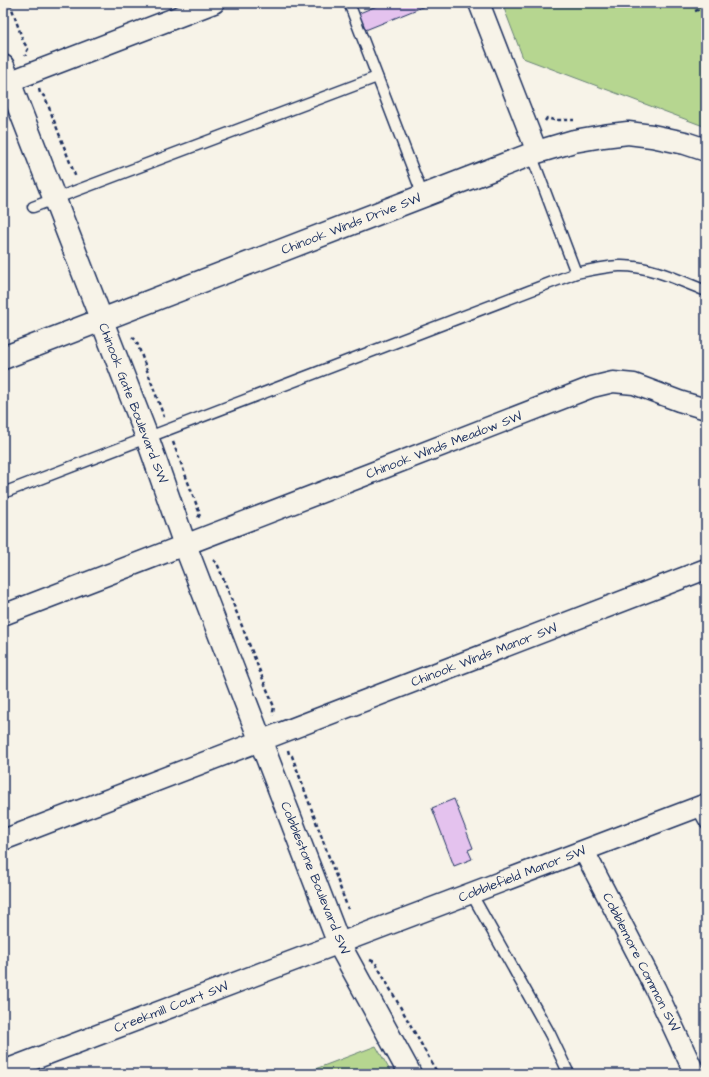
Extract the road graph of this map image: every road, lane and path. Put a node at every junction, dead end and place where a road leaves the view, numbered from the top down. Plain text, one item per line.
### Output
1 (10, 3) edge
2 (214, 3) edge
3 (349, 3) edge
4 (479, 3) edge
5 (706, 7) edge
6 (695, 11) dead end
7 (26, 54) dead end
8 (378, 76) junction
9 (5, 77) edge
10 (40, 93) dead end
11 (706, 150) edge
12 (534, 153) junction
13 (80, 190) junction
14 (423, 196) junction
15 (54, 200) junction
16 (33, 207) dead end
17 (576, 273) junction
18 (706, 291) edge
19 (101, 320) junction
20 (3, 358) edge
21 (706, 409) edge
22 (147, 437) junction
23 (3, 493) edge
24 (185, 545) junction
25 (212, 560) dead end
26 (706, 570) edge
27 (3, 615) edge
28 (273, 712) dead end
29 (261, 741) junction
30 (289, 754) dead end
31 (703, 812) edge
32 (3, 840) edge
33 (584, 851) junction
34 (471, 893) junction
35 (349, 912) dead end
36 (339, 944) junction
37 (367, 958) dead end
38 (3, 1070) edge
39 (410, 1074) edge
40 (438, 1074) edge
41 (570, 1074) edge
42 (695, 1074) edge

1 - 7 path
2 - 9 street
3 - 8 lane
4 - 12 street
5 - 6 path
8 - 13 lane
8 - 14 lane
9 - 15 street, Chinook Gate Boulevard SW
10 - 13 path
11 - 12 street, Chinook Winds Drive SW
12 - 14 street, Chinook Winds Drive SW
12 - 17 lane
13 - 15 lane
14 - 19 street, Chinook Winds Drive SW
15 - 16 lane
15 - 19 street, Chinook Gate Boulevard SW
17 - 18 lane
17 - 22 lane
19 - 20 street, Chinook Winds Drive SW
19 - 22 street, Chinook Gate Boulevard SW
21 - 24 street, Chinook Winds Meadow SW
22 - 23 lane
22 - 24 street, Chinook Gate Boulevard SW
24 - 27 street, Chinook Winds Meadow SW
24 - 29 street, Chinook Gate Boulevard SW
25 - 28 path
26 - 29 street, Chinook Winds Manor SW
29 - 32 street, Chinook Winds Manor SW
29 - 36 street, Cobblestone Boulevard SW
30 - 35 path
31 - 33 street, Cobblefield Manor SW
33 - 34 street, Cobblefield Manor SW
33 - 42 street, Cobblemore Common SW
34 - 36 street, Cobblefield Manor SW
34 - 41 lane
36 - 38 street, Creekmill Court SW
36 - 39 street, Cobblestone Boulevard SW
37 - 40 path

